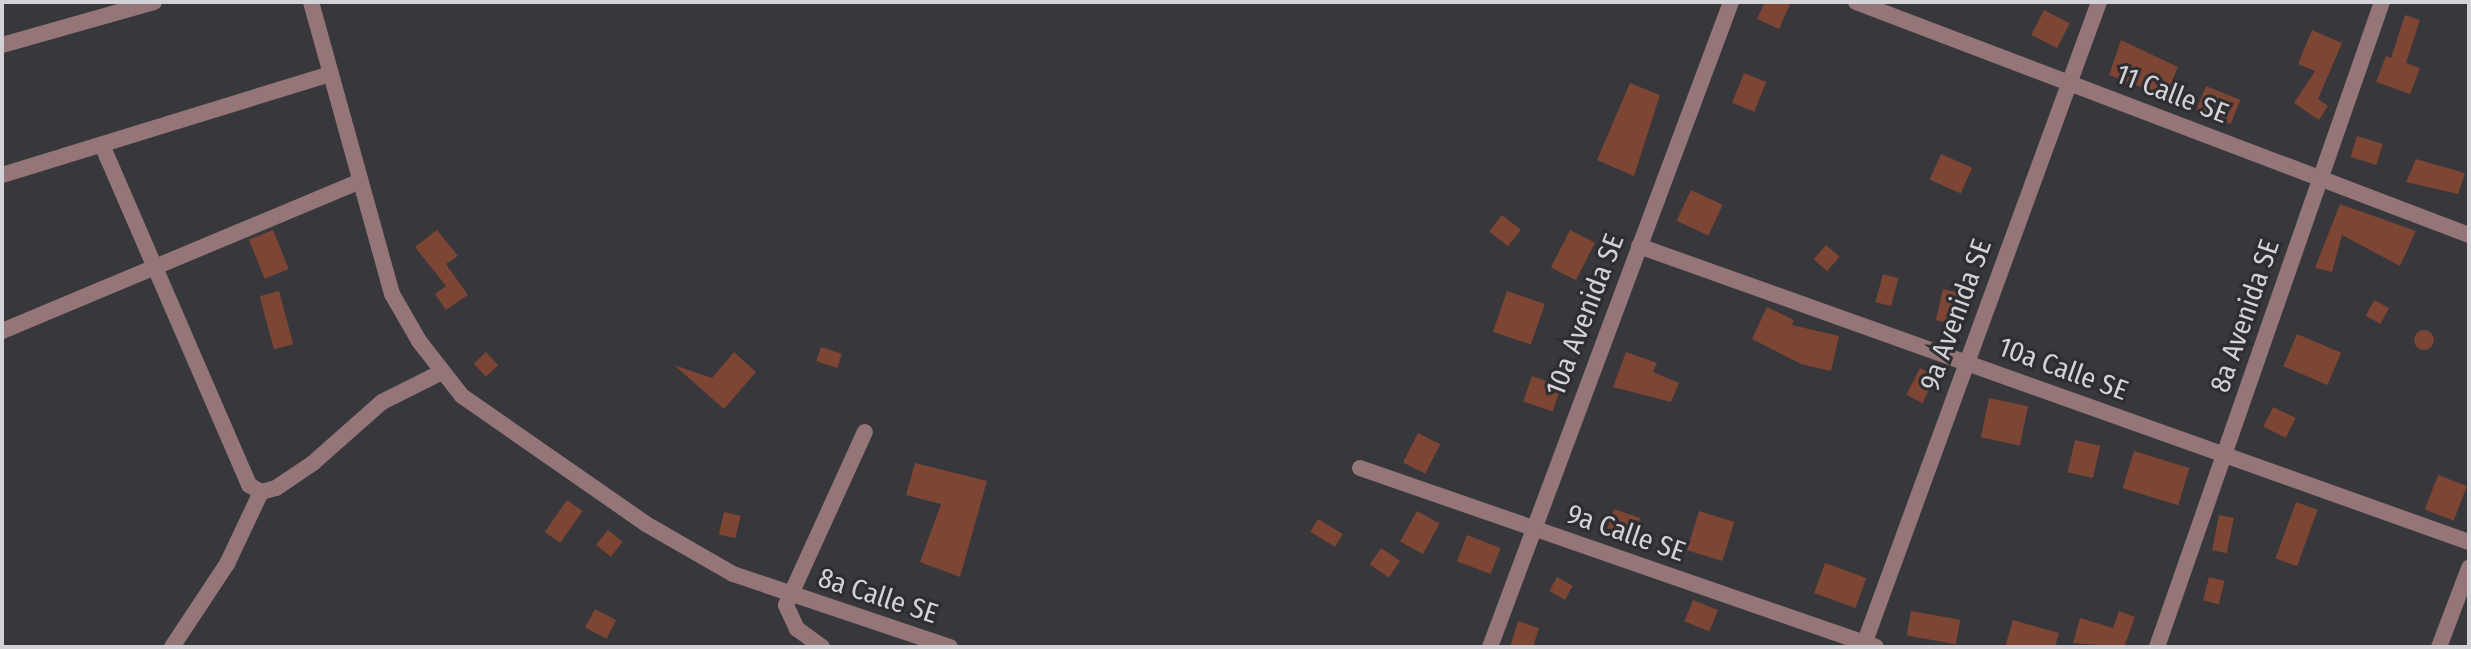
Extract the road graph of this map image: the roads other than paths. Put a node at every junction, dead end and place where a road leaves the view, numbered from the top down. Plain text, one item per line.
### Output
1 (154, 2) edge
2 (311, 2) edge
3 (1731, 2) edge
4 (1856, 2) edge
5 (2099, 2) edge
6 (2382, 2) edge
7 (2, 45) edge
8 (331, 74) junction
9 (2068, 83) junction
10 (102, 145) junction
11 (2, 175) edge
12 (2320, 179) junction
13 (359, 182) junction
14 (2469, 235) edge
15 (1639, 246) junction
16 (155, 266) junction
17 (2, 331) edge
18 (1967, 362) junction
19 (442, 372) junction
20 (865, 432) dead end
21 (2225, 454) junction
22 (1360, 468) dead end
23 (261, 492) junction
24 (1533, 528) junction
25 (2469, 542) edge
26 (2469, 568) edge
27 (790, 594) junction
28 (1868, 646) edge
29 (172, 647) edge
30 (822, 647) edge
31 (950, 647) edge
32 (1490, 647) edge
33 (2157, 647) edge
34 (2439, 647) edge

1 - 7 street
2 - 8 street, 8a Calle SE
3 - 15 street, 10a Avenida SE
4 - 9 street, 11 Calle SE
5 - 9 street, 9a Avenida SE
6 - 12 street, 8a Avenida SE
8 - 10 street
8 - 13 street, 8a Calle SE
9 - 12 street, 11 Calle SE
9 - 18 street, 9a Avenida SE
10 - 11 street
10 - 16 street
12 - 14 street, 11 Calle SE
12 - 21 street, 8a Avenida SE
13 - 16 street
13 - 19 street, 8a Calle SE
15 - 18 street, 10a Calle SE
15 - 24 street, 10a Avenida SE
16 - 17 street
16 - 23 street
18 - 21 street, 10a Calle SE
18 - 28 street, 9a Avenida SE
19 - 23 street
19 - 27 street, 8a Calle SE
20 - 27 street
21 - 25 street, 10a Calle SE
21 - 33 street, 8a Avenida SE
22 - 24 street, 9a Calle SE
23 - 29 street
24 - 28 street, 9a Calle SE
24 - 32 street, 10a Avenida SE
26 - 34 street
27 - 30 street
27 - 31 street, 8a Calle SE

